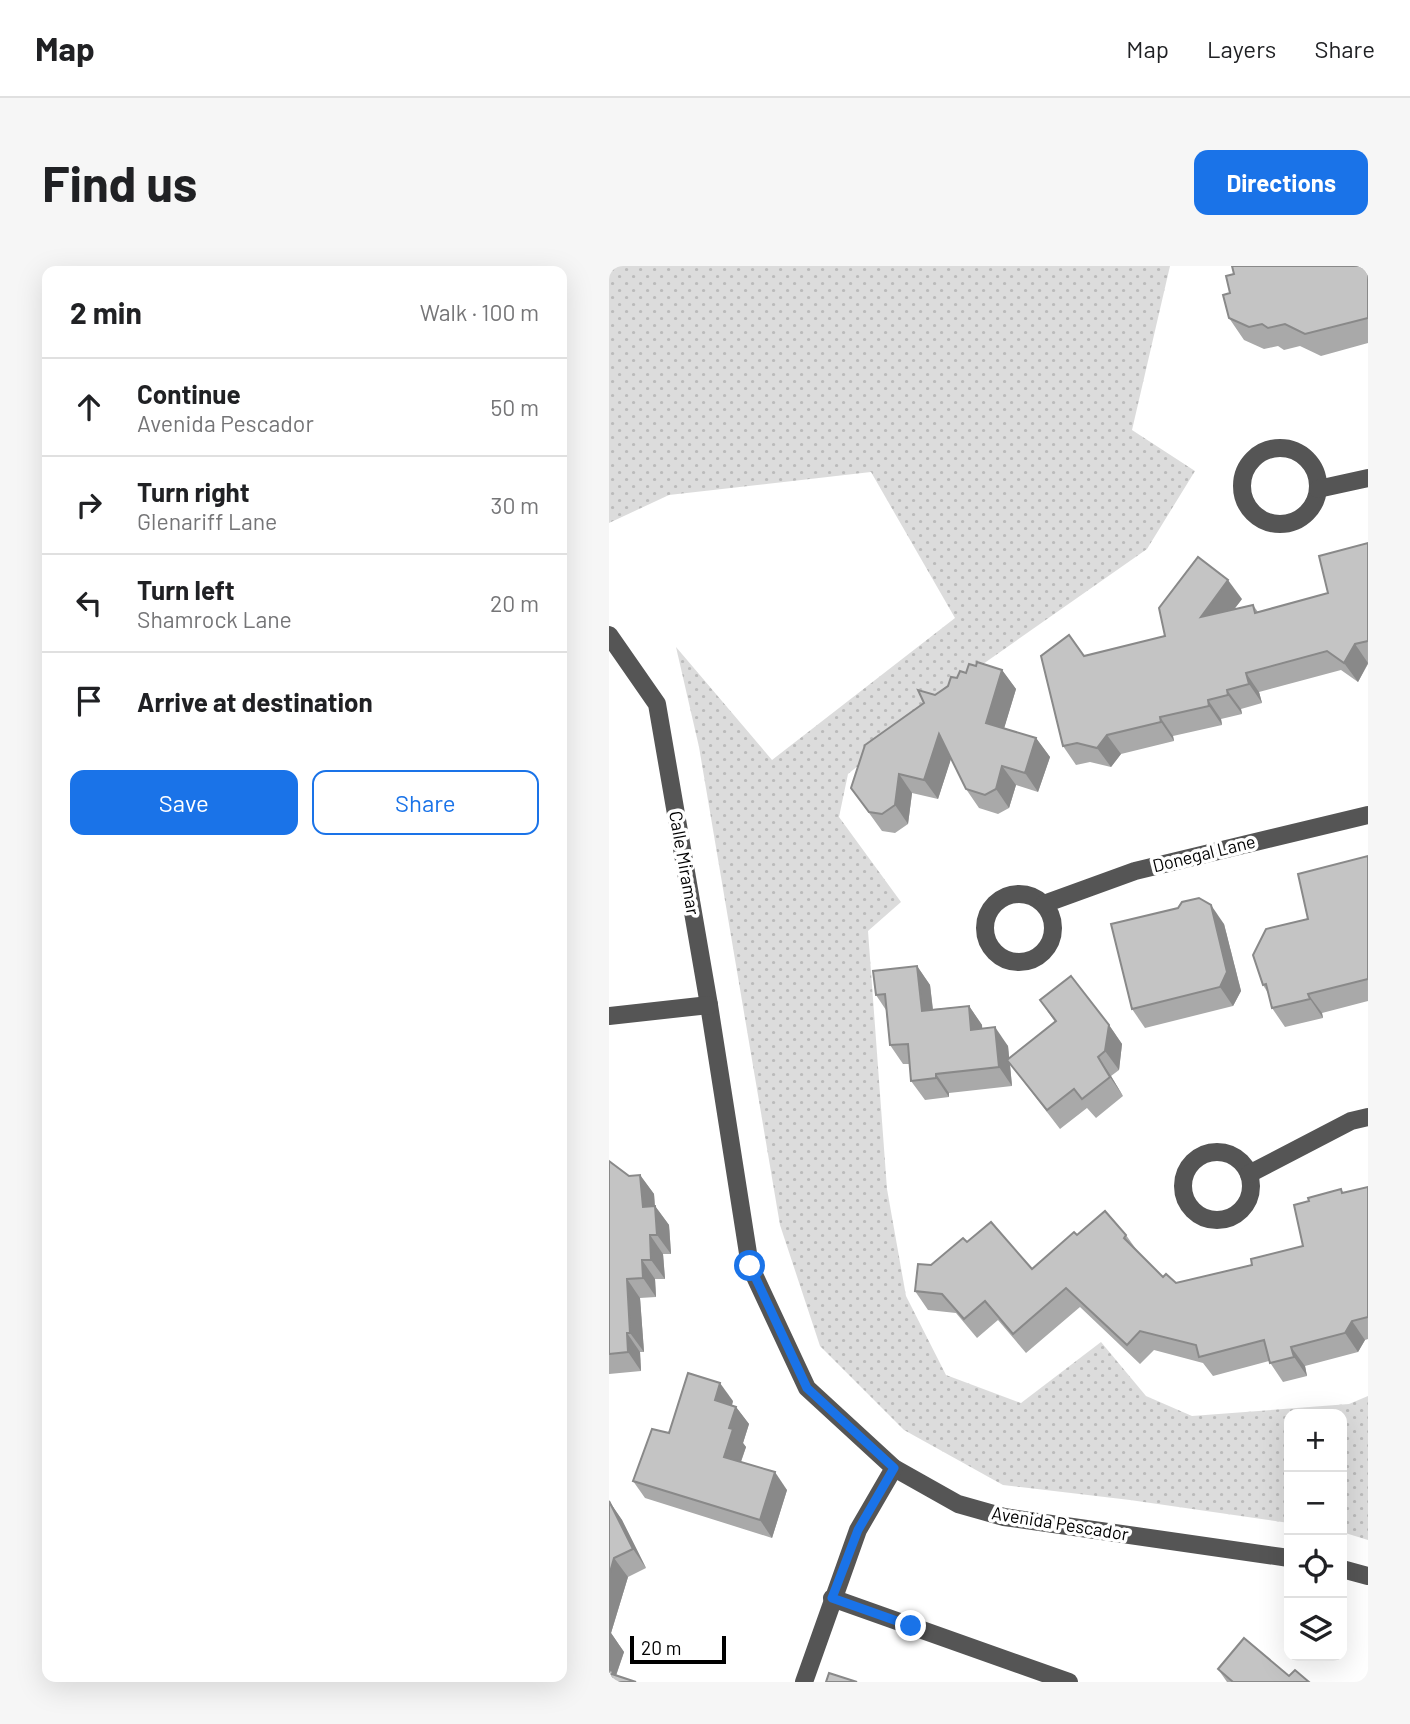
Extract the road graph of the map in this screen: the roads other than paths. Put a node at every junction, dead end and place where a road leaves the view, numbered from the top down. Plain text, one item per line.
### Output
1 (1368, 478) edge
2 (1318, 489) junction
3 (609, 635) edge
4 (1368, 815) edge
5 (1044, 904) dead end
6 (709, 1005) junction
7 (609, 1016) edge
8 (1368, 1117) edge
9 (1249, 1174) dead end
10 (894, 1468) junction
11 (1284, 1558) edge
12 (1347, 1570) edge
13 (1368, 1576) edge
14 (832, 1598) junction
15 (804, 1682) edge
16 (1069, 1682) edge

1 - 2 street
2 - 2 street
3 - 6 street, Calle Miramar
4 - 5 street, Donegal Lane
6 - 7 street
6 - 10 street, Avenida Pescador
8 - 9 street
10 - 11 street, Avenida Pescador
10 - 14 street
12 - 13 street
14 - 15 street
14 - 16 street

